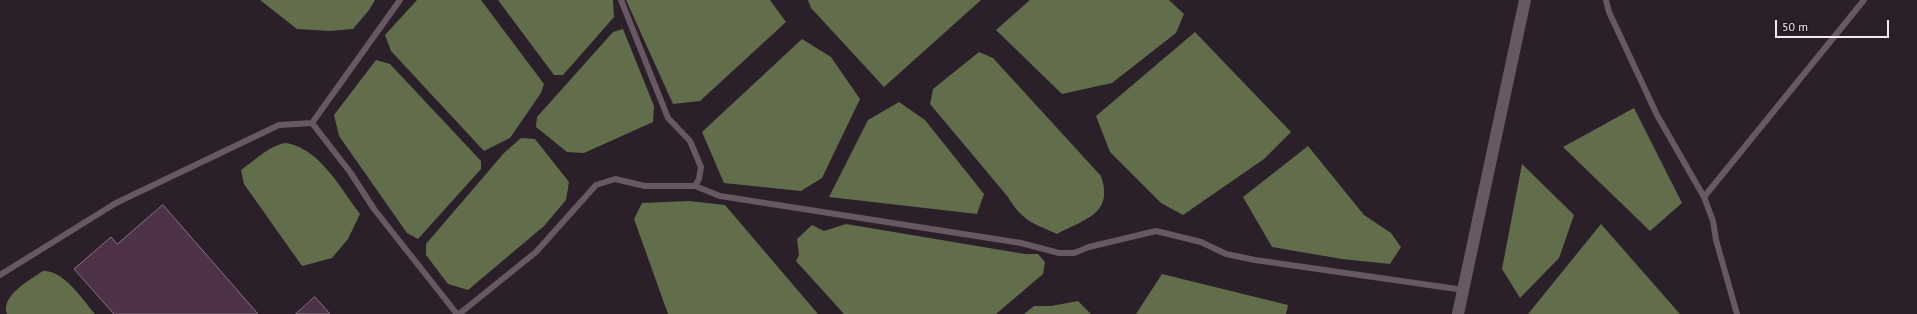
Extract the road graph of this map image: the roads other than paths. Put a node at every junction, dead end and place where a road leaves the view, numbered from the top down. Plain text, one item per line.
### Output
1 (400, 0) edge
2 (621, 0) edge
3 (1525, 0) edge
4 (1606, 0) edge
5 (1864, 0) edge
6 (312, 123) junction
7 (695, 186) junction
8 (1704, 197) junction
9 (0, 275) edge
10 (1464, 290) junction
11 (458, 314) edge
12 (1458, 314) edge
13 (1737, 314) edge

1 - 6 lane
2 - 7 lane
3 - 10 street
4 - 8 lane
5 - 8 lane
6 - 9 lane
6 - 11 lane
7 - 10 lane
7 - 11 lane
8 - 13 lane
10 - 12 street

